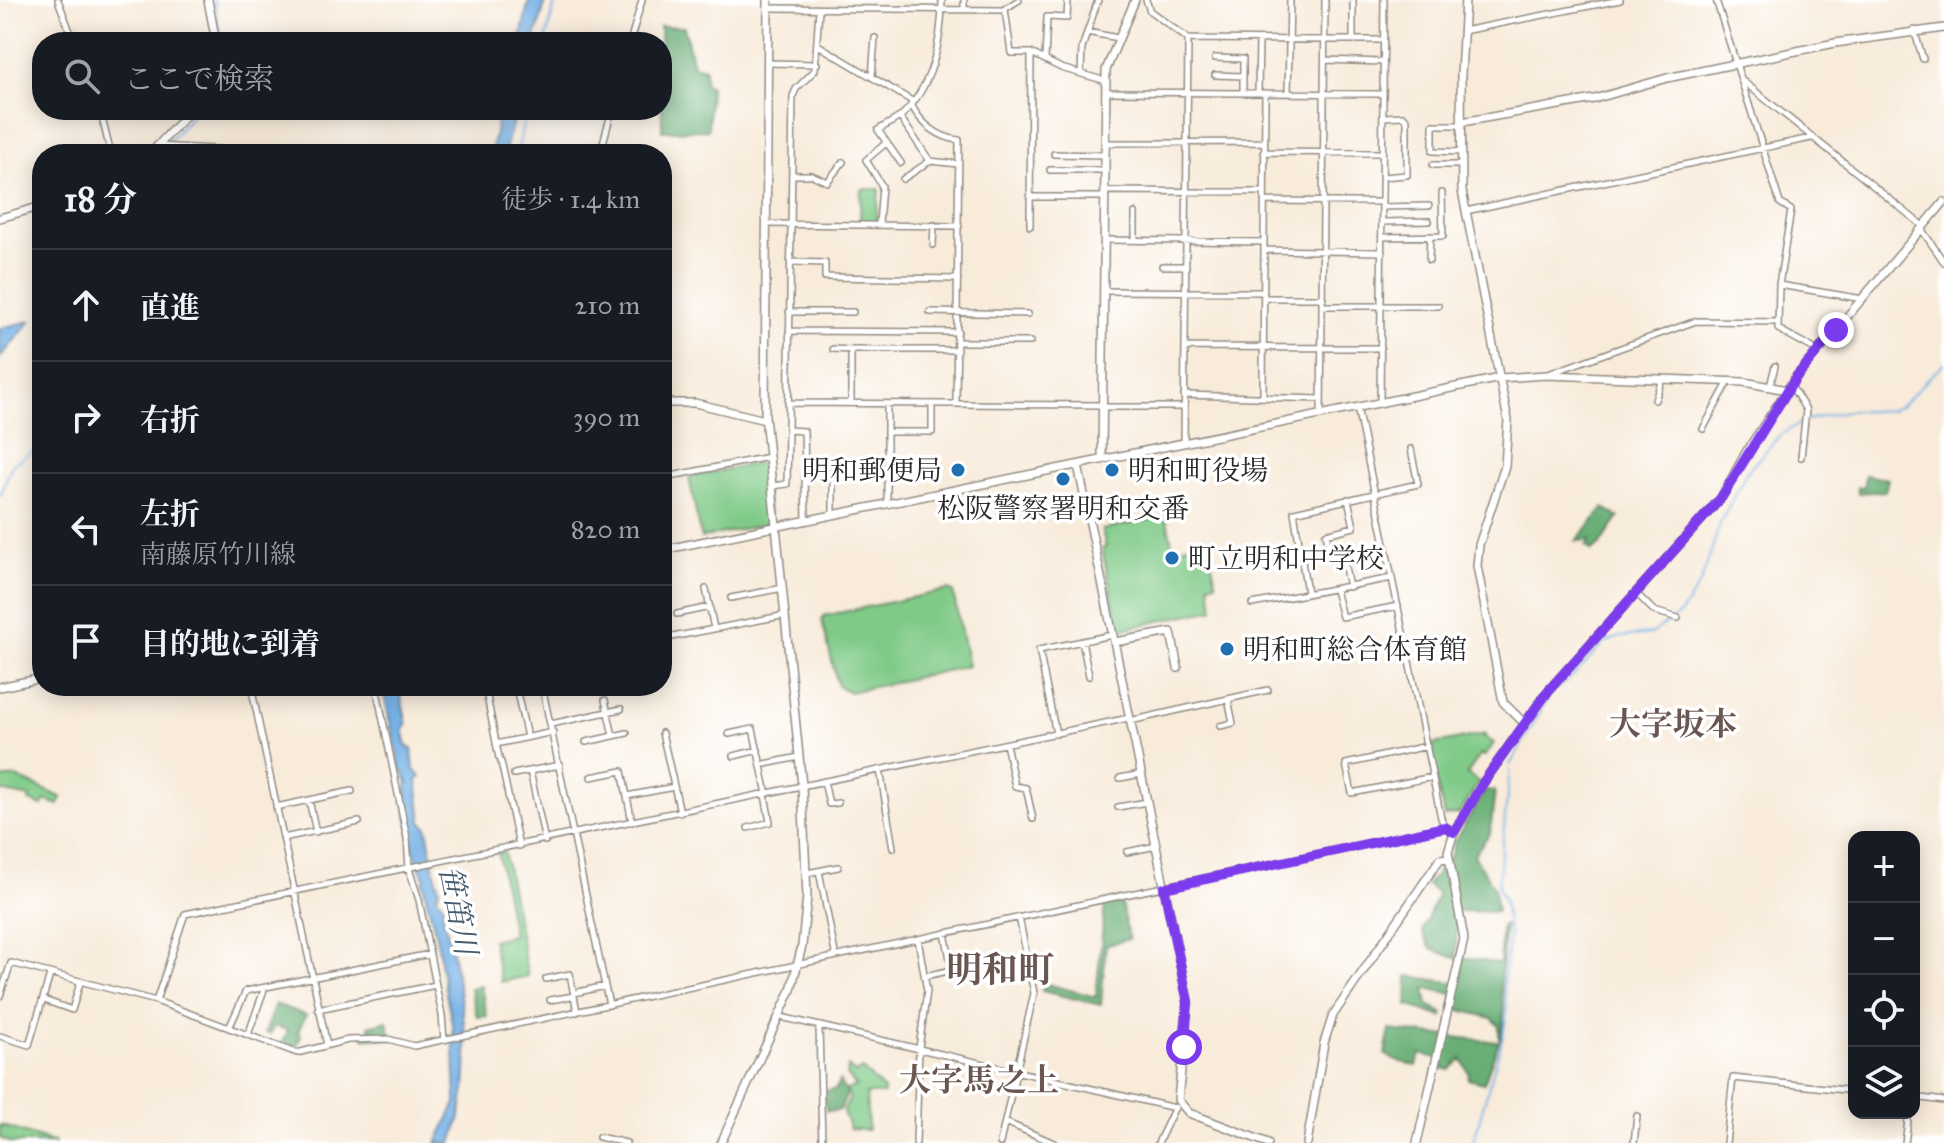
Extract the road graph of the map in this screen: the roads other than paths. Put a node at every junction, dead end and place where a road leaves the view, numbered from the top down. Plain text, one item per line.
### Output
1 (58, 0) edge
2 (208, 0) edge
3 (642, 0) edge
4 (942, 0) edge
5 (964, 0) edge
6 (1019, 0) edge
7 (1068, 0) edge
8 (1098, 0) edge
9 (1135, 0) edge
10 (1146, 0) edge
11 (1290, 0) edge
12 (1325, 0) edge
13 (1353, 0) edge
14 (1384, 0) edge
15 (1465, 0) edge
16 (1620, 0) edge
17 (1716, 0) edge
18 (768, 4) edge
19 (819, 9) junction
20 (1005, 9) junction
21 (942, 10) junction
22 (964, 10) junction
23 (1944, 28) edge
24 (1914, 30) junction
25 (1463, 31) junction
26 (70, 32) edge
27 (217, 32) edge
28 (633, 32) edge
29 (1087, 32) junction
30 (875, 38) dead end
31 (1118, 38) junction
32 (1188, 39) junction
33 (1290, 39) junction
34 (1259, 40) junction
35 (1325, 40) junction
36 (1353, 40) junction
37 (1383, 40) junction
38 (818, 45) junction
39 (1031, 53) junction
40 (1215, 58) dead end
41 (1923, 59) dead end
42 (1045, 60) junction
43 (1325, 60) junction
44 (1383, 62) junction
45 (767, 63) junction
46 (1735, 63) junction
47 (817, 64) junction
48 (1081, 73) junction
49 (1215, 75) dead end
50 (872, 76) junction
51 (1243, 76) junction
52 (1741, 78) junction
53 (1106, 81) junction
54 (1106, 92) junction
55 (1187, 92) junction
56 (1243, 93) junction
57 (1262, 93) junction
58 (1288, 93) junction
59 (1324, 94) junction
60 (1383, 94) junction
61 (912, 104) junction
62 (900, 117) junction
63 (1383, 117) junction
64 (102, 120) edge
65 (183, 120) edge
66 (609, 120) edge
67 (1462, 123) junction
68 (1811, 138) junction
69 (1187, 141) junction
70 (1264, 142) junction
71 (886, 143) junction
72 (1106, 143) junction
73 (108, 144) edge
74 (165, 144) edge
75 (603, 144) edge
76 (1763, 149) junction
77 (1323, 151) junction
78 (1264, 152) junction
79 (1461, 152) junction
80 (1382, 153) junction
81 (1054, 154) dead end
82 (1105, 155) junction
83 (930, 161) junction
84 (843, 162) dead end
85 (901, 163) dead end
86 (958, 164) junction
87 (1433, 165) dead end
88 (1461, 165) junction
89 (1050, 170) dead end
90 (1105, 170) junction
91 (792, 175) junction
92 (1382, 177) junction
93 (903, 179) dead end
94 (1187, 192) junction
95 (1264, 192) junction
96 (1442, 193) dead end
97 (1105, 194) junction
98 (1030, 197) junction
99 (1264, 201) junction
100 (1323, 202) junction
101 (1944, 202) edge
102 (1382, 205) junction
103 (1429, 206) dead end
104 (32, 209) edge
105 (1466, 211) junction
106 (1135, 213) dead end
107 (0, 218) edge
108 (1429, 221) dead end
109 (1382, 222) junction
110 (765, 224) junction
111 (879, 224) junction
112 (791, 225) junction
113 (934, 225) junction
114 (959, 226) junction
115 (1030, 226) dead end
116 (1923, 229) junction
117 (1430, 236) junction
118 (1382, 237) junction
119 (1104, 240) junction
120 (1135, 240) junction
121 (1186, 241) junction
122 (1264, 242) junction
123 (933, 245) dead end
124 (1264, 250) junction
125 (1323, 251) junction
126 (1382, 252) junction
127 (1429, 260) dead end
128 (790, 262) junction
129 (1944, 262) edge
130 (1162, 266) dead end
131 (1186, 266) junction
132 (958, 279) junction
133 (1779, 285) junction
134 (1104, 291) junction
135 (1186, 292) junction
136 (1264, 295) junction
137 (1323, 298) junction
138 (1863, 299) junction
139 (1323, 306) junction
140 (1381, 306) junction
141 (1438, 306) dead end
142 (789, 312) junction
143 (853, 312) dead end
144 (930, 312) dead end
145 (959, 313) junction
146 (1028, 314) dead end
147 (1778, 322) junction
148 (789, 331) junction
149 (958, 332) junction
150 (959, 342) junction
151 (1030, 342) dead end
152 (1185, 347) junction
153 (1263, 348) junction
154 (1322, 348) junction
155 (1381, 348) junction
156 (833, 349) dead end
157 (851, 350) junction
158 (957, 350) junction
159 (1818, 351) junction
160 (1775, 366) dead end
161 (1546, 375) junction
162 (1500, 378) junction
163 (1662, 379) junction
164 (1729, 381) junction
165 (1770, 386) junction
166 (1788, 387) junction
167 (1184, 395) junction
168 (1263, 397) junction
169 (1321, 399) junction
170 (1655, 400) dead end
171 (1380, 402) junction
172 (672, 403) edge
173 (788, 403) junction
174 (851, 403) junction
175 (887, 404) junction
176 (932, 404) junction
177 (956, 404) junction
178 (1103, 406) junction
179 (1184, 407) junction
180 (1357, 407) junction
181 (1321, 415) junction
182 (765, 420) junction
183 (1703, 429) dead end
184 (788, 430) junction
185 (887, 432) junction
186 (1184, 443) junction
187 (1411, 449) dead end
188 (769, 457) junction
189 (1801, 457) dead end
190 (1102, 460) junction
191 (1078, 465) junction
192 (833, 466) dead end
193 (887, 467) junction
194 (672, 476) edge
195 (833, 478) junction
196 (772, 486) junction
197 (1375, 493) junction
198 (1348, 499) junction
199 (887, 504) junction
200 (833, 515) junction
201 (806, 520) junction
202 (777, 527) junction
203 (672, 548) edge
204 (1386, 548) junction
205 (1343, 558) junction
206 (1392, 578) junction
207 (1349, 587) junction
208 (784, 588) junction
209 (706, 589) dead end
210 (1335, 590) junction
211 (1307, 592) junction
212 (1637, 594) junction
213 (731, 598) dead end
214 (1252, 604) dead end
215 (1398, 606) junction
216 (710, 607) junction
217 (677, 614) dead end
218 (786, 615) junction
219 (1676, 618) dead end
220 (714, 629) junction
221 (672, 637) edge
222 (1114, 638) junction
223 (1082, 641) junction
224 (1178, 668) dead end
225 (1089, 676) dead end
226 (32, 680) edge
227 (0, 687) edge
228 (1268, 690) dead end
229 (253, 696) edge
230 (378, 696) edge
231 (486, 696) edge
232 (518, 696) edge
233 (544, 696) edge
234 (1228, 698) junction
235 (605, 700) dead end
236 (621, 709) dead end
237 (608, 712) junction
238 (1130, 720) junction
239 (551, 724) junction
240 (1525, 724) junction
241 (1220, 726) dead end
242 (553, 732) junction
243 (627, 733) dead end
244 (662, 733) dead end
245 (729, 734) dead end
246 (1056, 734) junction
247 (613, 736) junction
248 (527, 737) junction
249 (586, 742) dead end
250 (496, 744) junction
251 (1006, 744) junction
252 (1427, 746) junction
253 (758, 750) junction
254 (734, 756) dead end
255 (799, 757) junction
256 (765, 764) dead end
257 (560, 765) junction
258 (880, 770) junction
259 (530, 771) junction
260 (514, 774) dead end
261 (1141, 774) junction
262 (591, 777) dead end
263 (1433, 777) junction
264 (1120, 778) dead end
265 (824, 781) junction
266 (802, 786) junction
267 (674, 787) junction
268 (352, 791) dead end
269 (766, 794) junction
270 (627, 796) junction
271 (309, 800) junction
272 (1147, 802) junction
273 (838, 803) dead end
274 (276, 807) junction
275 (1118, 807) dead end
276 (680, 812) junction
277 (1033, 819) dead end
278 (359, 822) dead end
279 (632, 822) junction
280 (1445, 827) junction
281 (748, 828) dead end
282 (316, 832) junction
283 (1454, 832) junction
284 (574, 835) junction
285 (283, 838) junction
286 (545, 841) junction
287 (519, 846) junction
288 (1156, 846) junction
289 (893, 848) dead end
290 (1127, 852) dead end
291 (1449, 858) junction
292 (838, 867) dead end
293 (411, 869) junction
294 (819, 871) junction
295 (807, 873) junction
296 (1164, 888) junction
297 (294, 892) junction
298 (1019, 917) junction
299 (945, 933) junction
300 (918, 939) junction
301 (835, 953) dead end
302 (430, 954) junction
303 (799, 963) junction
304 (50, 975) junction
305 (925, 976) junction
306 (311, 977) junction
307 (546, 979) dead end
308 (80, 983) junction
309 (436, 985) junction
310 (605, 986) junction
311 (266, 987) junction
312 (574, 994) junction
313 (0, 996) edge
314 (44, 1000) junction
315 (550, 1000) dead end
316 (156, 1001) junction
317 (609, 1005) junction
318 (318, 1009) junction
319 (577, 1012) junction
320 (781, 1017) junction
321 (819, 1027) junction
322 (229, 1028) junction
323 (248, 1035) junction
324 (0, 1036) edge
325 (444, 1040) junction
326 (327, 1045) junction
327 (919, 1048) junction
328 (1016, 1071) junction
329 (1848, 1090) edge
330 (1920, 1098) edge
331 (1944, 1101) edge
332 (1177, 1106) junction
333 (1637, 1116) dead end
334 (1908, 1119) edge
335 (1005, 1122) junction
336 (599, 1137) dead end
337 (626, 1143) edge
338 (721, 1143) edge
339 (822, 1143) edge
340 (916, 1143) edge
341 (1000, 1143) edge
342 (1054, 1143) edge
343 (1158, 1143) edge
344 (1268, 1143) edge
345 (1307, 1143) edge
346 (1417, 1143) edge
347 (1634, 1143) edge
348 (1726, 1143) edge
349 (1905, 1143) edge

1 - 26 street
2 - 27 street
3 - 28 street
4 - 21 street
5 - 22 street
6 - 20 street
7 - 42 street
8 - 29 street
9 - 31 street
10 - 32 street
11 - 33 street
12 - 35 street
13 - 36 street
14 - 37 street
15 - 25 street
16 - 25 street
17 - 46 street
18 - 19 street
18 - 45 street
19 - 21 street
19 - 38 street
20 - 22 street
20 - 39 street
21 - 22 street
21 - 61 street
23 - 24 street
24 - 41 street
24 - 46 street
25 - 67 street
29 - 31 street
29 - 48 street
30 - 50 street
31 - 53 street
32 - 34 street
32 - 55 street
33 - 34 street
33 - 35 street
33 - 58 street
34 - 57 street
35 - 36 street
35 - 43 street
36 - 37 street
37 - 44 street
38 - 47 street
38 - 50 street
39 - 42 street
39 - 98 street
40 - 51 street
42 - 48 street
43 - 44 street
43 - 59 street
44 - 60 street
45 - 47 street
45 - 110 street
46 - 52 street
46 - 67 street
47 - 91 street
48 - 53 street
49 - 51 street
50 - 61 street
51 - 56 street
52 - 68 street
52 - 76 street
53 - 54 street
54 - 55 street
54 - 72 street
55 - 56 street
55 - 69 street
56 - 57 street
57 - 58 street
57 - 70 street
58 - 59 street
59 - 60 street
59 - 77 street
60 - 63 street
61 - 62 street
61 - 86 street
62 - 71 street
62 - 83 street
63 - 80 street
63 - 92 street
64 - 73 street
65 - 74 street
66 - 75 street
67 - 79 street
67 - 79 street
68 - 76 street
68 - 116 street
69 - 70 street
69 - 72 street
69 - 94 street
70 - 78 street
71 - 85 street
71 - 111 street
72 - 82 street
76 - 105 street
76 - 133 street
77 - 78 street
77 - 80 street
77 - 100 street
78 - 95 street
79 - 88 street
80 - 92 street
81 - 82 street
82 - 90 street
83 - 86 street
83 - 93 street
84 - 91 street
86 - 114 street
87 - 88 street
88 - 105 street
89 - 90 street
90 - 97 street
91 - 112 street
92 - 102 street
94 - 95 street
94 - 97 street
94 - 121 street
95 - 99 street
96 - 117 street
97 - 98 street
97 - 119 street
98 - 115 street
99 - 100 street
99 - 122 street
100 - 102 street
100 - 125 street
101 - 116 street
102 - 103 street
102 - 109 street
104 - 107 street
105 - 162 street
106 - 120 street
108 - 109 street
109 - 118 street
110 - 112 street
110 - 182 street
111 - 112 street
111 - 113 street
112 - 128 street
113 - 114 street
113 - 123 street
114 - 132 street
116 - 129 street
116 - 138 street
117 - 118 street
117 - 127 street
118 - 126 street
119 - 120 street
119 - 134 street
120 - 121 street
121 - 122 street
121 - 131 street
122 - 124 street
124 - 125 street
124 - 136 street
125 - 126 street
125 - 137 street
126 - 140 street
128 - 132 street
128 - 142 street
130 - 131 street
131 - 135 street
132 - 145 street
133 - 138 street
133 - 147 street
134 - 135 street
134 - 178 street
135 - 136 street
135 - 152 street
136 - 137 street
136 - 153 street
137 - 139 street
138 - 159 street
139 - 140 street
139 - 154 street
140 - 141 street
140 - 155 street
142 - 143 street
142 - 148 street
144 - 145 street
145 - 146 street
145 - 149 street
147 - 159 street
147 - 161 street
148 - 149 street
148 - 173 street
149 - 150 street
150 - 151 street
150 - 158 street
152 - 153 street
152 - 167 street
153 - 154 street
153 - 168 street
154 - 155 street
154 - 169 street
155 - 171 street
156 - 157 street
157 - 158 street
157 - 174 street
158 - 177 street
159 - 166 street
160 - 165 street
161 - 162 street
161 - 163 street
162 - 171 street
162 - 240 street
163 - 164 street
163 - 170 street
164 - 165 street
164 - 183 street
165 - 166 street
166 - 189 street
166 - 212 street
167 - 168 street
167 - 179 street
168 - 169 street
169 - 181 street
171 - 180 street
172 - 182 street
173 - 174 street
173 - 184 street
174 - 175 street
175 - 176 street
175 - 185 street
176 - 177 street
176 - 185 street
177 - 178 street
178 - 179 street
178 - 190 street
179 - 186 street
180 - 181 street
180 - 197 street
181 - 186 street
182 - 188 street
184 - 196 street
184 - 201 street
185 - 193 street
186 - 190 street
187 - 197 street
188 - 194 street
188 - 196 street
190 - 191 street
191 - 199 street
191 - 222 street
192 - 195 street
193 - 195 street
193 - 199 street
195 - 200 street
196 - 202 street
197 - 198 street
197 - 204 street
198 - 205 street
198 - 211 street
199 - 200 street
200 - 201 street
201 - 202 street
202 - 203 street
202 - 208 street
204 - 205 street
204 - 206 street
205 - 207 street
206 - 207 street
206 - 215 street
207 - 210 street
208 - 213 street
208 - 218 street
209 - 216 street
210 - 211 street
210 - 215 street
211 - 214 street
212 - 219 street
212 - 240 street
215 - 252 street
216 - 217 street
216 - 220 street
218 - 220 street
218 - 255 street
220 - 221 street
222 - 223 street
222 - 224 street
222 - 238 street
223 - 225 street
223 - 246 street
226 - 227 street
228 - 234 street
229 - 274 street
230 - 293 street
231 - 250 street
232 - 248 street
233 - 239 street
234 - 238 street
234 - 241 street
235 - 237 street
236 - 237 street
237 - 239 street
237 - 247 street
238 - 246 street
238 - 261 street
239 - 242 street
240 - 283 street
242 - 248 street
242 - 257 street
243 - 247 street
244 - 267 street
245 - 253 street
246 - 251 street
247 - 249 street
248 - 250 street
250 - 287 street
251 - 258 street
251 - 277 street
252 - 263 street
252 - 263 street
253 - 254 street
253 - 269 street
255 - 256 street
255 - 266 street
257 - 259 street
257 - 284 street
258 - 265 street
258 - 289 street
259 - 260 street
259 - 286 street
261 - 264 street
261 - 272 street
262 - 270 street
263 - 280 street
265 - 266 street
265 - 273 street
266 - 269 street
266 - 295 street
267 - 270 street
267 - 276 street
268 - 271 street
269 - 276 street
269 - 281 street
270 - 279 street
271 - 274 street
271 - 282 street
272 - 275 street
272 - 288 street
274 - 285 street
276 - 279 street
278 - 282 street
279 - 284 street
280 - 283 street
280 - 296 street
282 - 285 street
283 - 291 street
284 - 286 street
284 - 310 street
285 - 297 street
286 - 287 street
287 - 293 street
288 - 290 street
288 - 296 street
291 - 345 street
291 - 346 street
292 - 294 street
293 - 297 street
293 - 302 street
294 - 295 street
294 - 301 street
295 - 303 street
296 - 298 street
296 - 332 street
297 - 306 street
297 - 316 street
298 - 299 street
298 - 328 street
299 - 300 street
299 - 305 street
300 - 303 street
300 - 305 street
302 - 306 street
302 - 309 street
303 - 317 street
303 - 320 street
304 - 308 street
304 - 313 street
304 - 314 street
305 - 327 street
306 - 311 street
306 - 318 street
307 - 312 street
308 - 314 street
308 - 316 street
309 - 318 street
309 - 325 street
310 - 312 street
310 - 317 street
311 - 322 street
311 - 323 street
312 - 315 street
312 - 319 street
314 - 324 street
316 - 322 street
317 - 319 street
318 - 326 street
319 - 325 street
320 - 321 street
320 - 338 street
321 - 327 street
321 - 339 street
322 - 323 street
323 - 326 street
325 - 326 street
327 - 328 street
327 - 340 street
328 - 332 street
328 - 335 street
329 - 348 street
330 - 331 street
332 - 343 street
332 - 344 street
333 - 347 street
334 - 349 street
335 - 341 street
335 - 342 street
336 - 337 street

